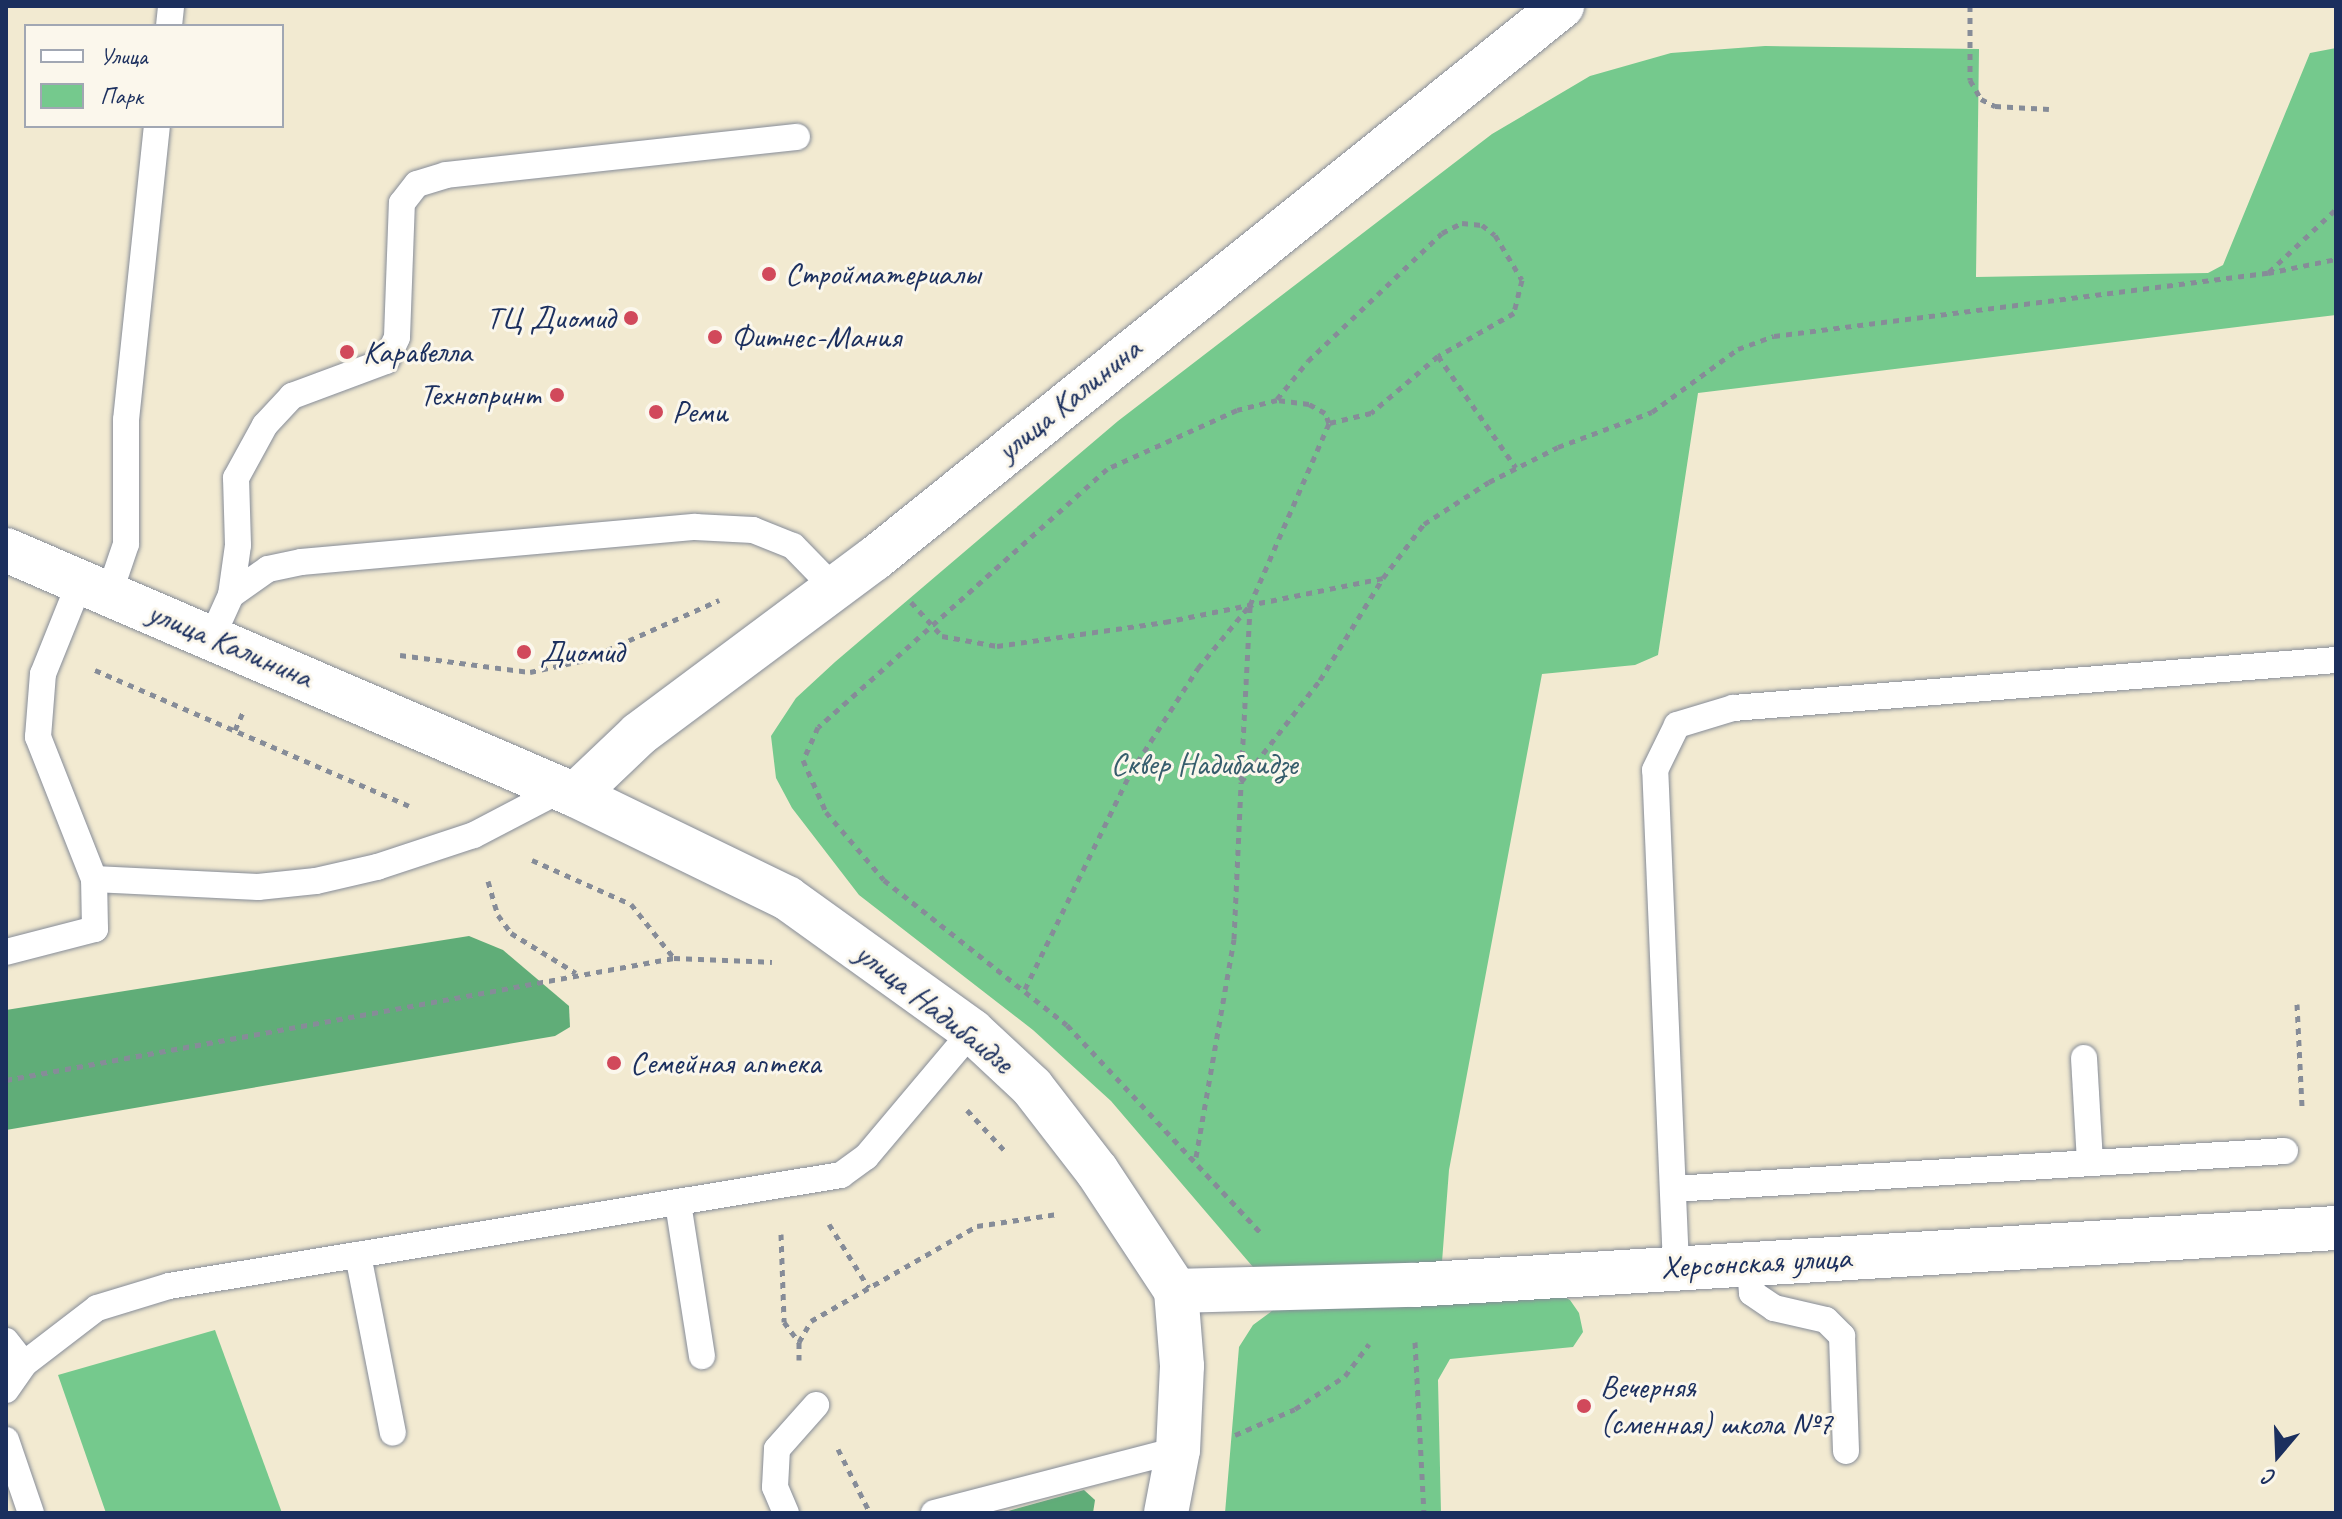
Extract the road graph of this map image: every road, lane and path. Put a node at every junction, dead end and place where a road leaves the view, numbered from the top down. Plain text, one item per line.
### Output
1 (1562, 6) edge
2 (1970, 6) edge
3 (2049, 109) dead end
4 (157, 128) edge
5 (797, 137) dead end
6 (2336, 209) edge
7 (2336, 259) edge
8 (2268, 273) junction
9 (1438, 356) junction
10 (1277, 400) junction
11 (1329, 423) junction
12 (1516, 468) junction
13 (793, 546) junction
14 (6, 550) edge
15 (1383, 578) junction
16 (833, 587) junction
17 (95, 588) junction
18 (231, 595) junction
19 (1250, 605) junction
20 (931, 627) junction
21 (212, 637) junction
22 (52, 651) junction
23 (392, 654) dead end
24 (2336, 660) edge
25 (235, 730) dead end
26 (454, 742) joint
27 (1241, 782) junction
28 (569, 792) junction
29 (474, 835) junction
30 (94, 879) junction
31 (631, 904) dead end
32 (6, 952) edge
33 (674, 958) junction
34 (778, 964) dead end
35 (577, 973) junction
36 (1025, 989) junction
37 (2297, 1004) dead end
38 (972, 1031) junction
39 (2084, 1058) dead end
40 (2300, 1062) dead end
41 (938, 1078) junction
42 (6, 1080) edge
43 (2285, 1151) dead end
44 (1008, 1155) dead end
45 (1195, 1158) junction
46 (2090, 1163) junction
47 (780, 1185) junction
48 (1673, 1189) junction
49 (1051, 1202) dead end
50 (678, 1203) junction
51 (823, 1216) dead end
52 (2336, 1228) edge
53 (1263, 1235) dead end
54 (358, 1255) junction
55 (1750, 1265) junction
56 (1676, 1266) junction
57 (1412, 1285) junction
58 (869, 1288) junction
59 (1176, 1291) junction
60 (6, 1341) edge
61 (799, 1342) junction
62 (702, 1356) dead end
63 (24, 1364) junction
64 (799, 1370) dead end
65 (6, 1390) edge
66 (816, 1405) dead end
67 (393, 1433) dead end
68 (6, 1440) edge
69 (1178, 1450) junction
70 (1846, 1451) dead end
71 (31, 1513) edge
72 (786, 1513) edge
73 (934, 1513) edge
74 (1166, 1513) edge
75 (1424, 1513) edge

1 - 16 main road, улица Калинина
2 - 3 path
4 - 17 lane
5 - 18 lane
6 - 8 path
7 - 8 path
8 - 12 path
9 - 10 path
9 - 11 path
9 - 12 path
10 - 11 path
10 - 20 path
11 - 19 path
12 - 15 path
13 - 16 lane
13 - 18 lane
13 - 23 path
14 - 17 main road, улица Калинина
15 - 19 path
15 - 27 path
16 - 28 main road, улица Калинина
17 - 21 main road, улица Калинина
17 - 22 lane
18 - 21 lane
19 - 20 path
19 - 27 path
19 - 36 path
20 - 36 path
21 - 26 main road, улица Калинина
22 - 25 path
22 - 30 lane
24 - 48 lane
26 - 28 main road, улица Надибаидзе
27 - 45 path
28 - 29 lane
28 - 38 main road, улица Надибаидзе
29 - 30 lane
29 - 35 path
30 - 32 lane
31 - 33 path
33 - 34 path
33 - 35 path
35 - 42 path
36 - 45 path
37 - 40 path
38 - 41 lane
38 - 59 main road, улица Надибаидзе
39 - 46 lane
41 - 44 path
41 - 47 lane
43 - 46 lane
45 - 53 path
46 - 48 lane
47 - 50 lane
47 - 61 path
48 - 56 lane
49 - 58 path
50 - 54 lane
50 - 62 lane
51 - 58 path
52 - 55 main road, Херсонская улица
54 - 63 lane
54 - 67 lane
55 - 56 main road, Херсонская улица
55 - 70 lane
56 - 57 main road, Херсонская улица
57 - 59 main road, Херсонская улица
57 - 69 path
57 - 75 path
58 - 61 path
59 - 69 main road, улица Надибаидзе
60 - 63 lane
61 - 64 path
63 - 65 lane
66 - 72 lane
68 - 71 lane
69 - 73 lane
69 - 74 main road, улица Надибаидзе

